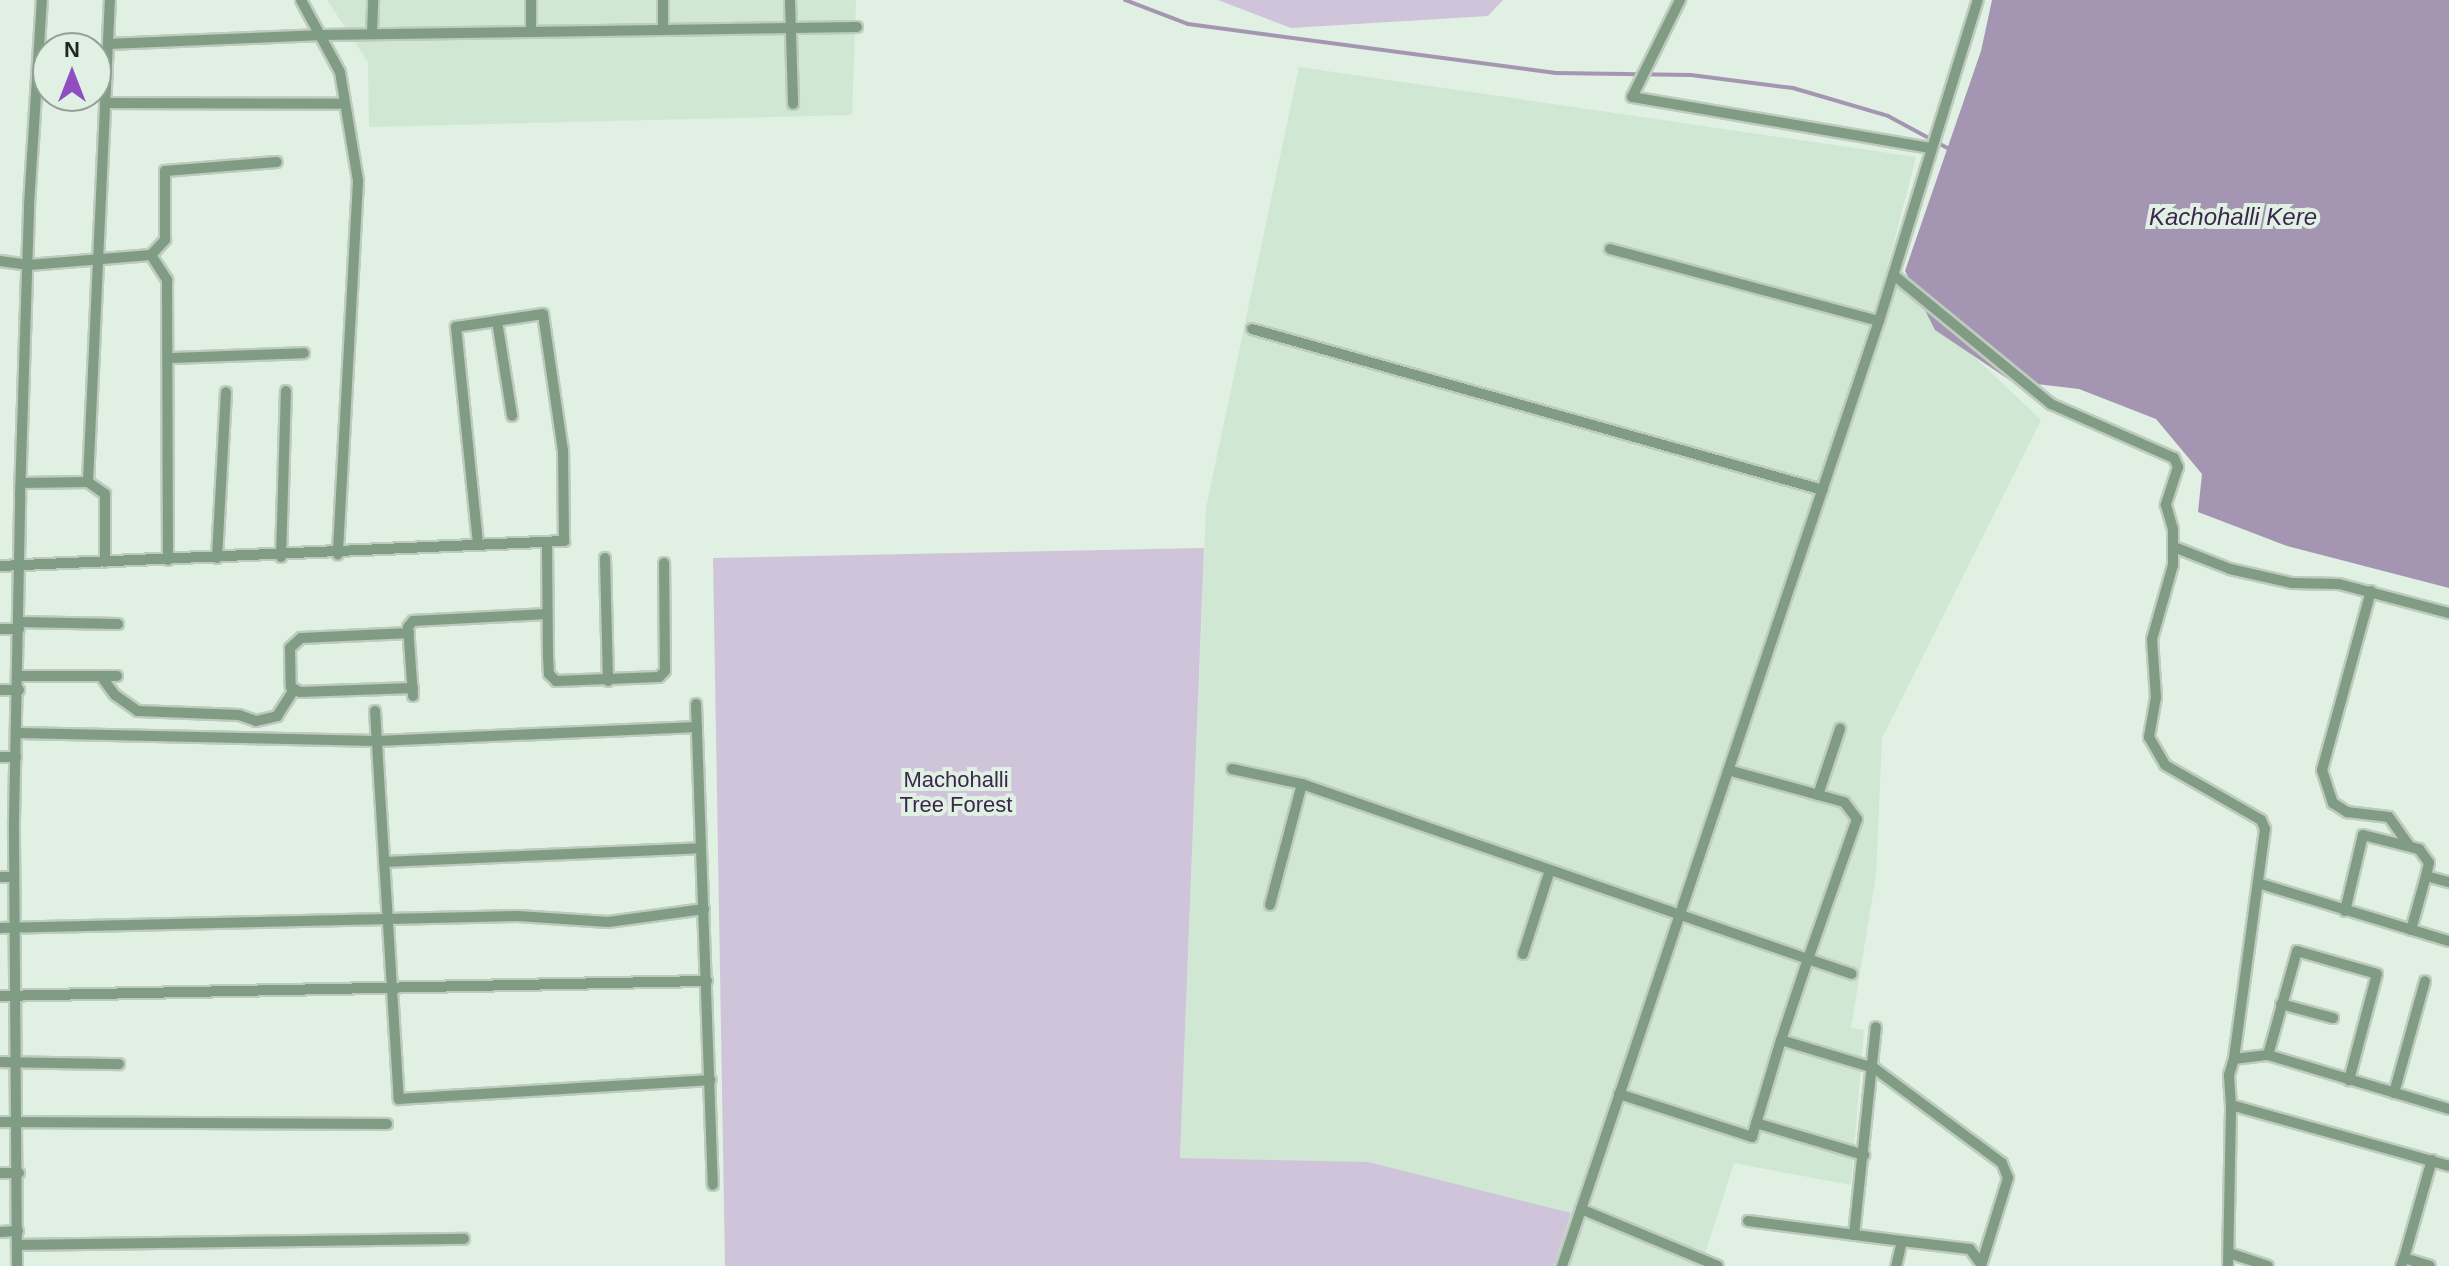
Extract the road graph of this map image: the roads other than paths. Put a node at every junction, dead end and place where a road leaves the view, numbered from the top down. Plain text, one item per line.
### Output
1 (42, 0) edge
2 (110, 0) edge
3 (301, 0) edge
4 (373, 0) edge
5 (531, 0) edge
6 (663, 0) edge
7 (790, 0) edge
8 (1680, 0) edge
9 (1978, 0) edge
10 (857, 27) dead end
11 (790, 28) junction
12 (663, 30) junction
13 (109, 32) edge
14 (531, 32) junction
15 (372, 34) junction
16 (323, 35) junction
17 (112, 44) edge
18 (112, 103) edge
19 (344, 104) junction
20 (793, 104) dead end
21 (105, 112) edge
22 (1930, 148) junction
23 (277, 162) dead end
24 (1610, 249) dead end
25 (151, 255) junction
26 (99, 260) junction
27 (0, 261) edge
28 (29, 265) junction
29 (1895, 276) junction
30 (497, 321) junction
31 (1879, 321) junction
32 (1252, 329) dead end
33 (304, 353) dead end
34 (170, 358) junction
35 (286, 391) dead end
36 (226, 392) dead end
37 (512, 416) dead end
38 (88, 482) junction
39 (21, 483) junction
40 (1823, 490) junction
41 (478, 544) junction
42 (547, 545) junction
43 (2174, 547) junction
44 (338, 554) junction
45 (281, 557) junction
46 (217, 558) junction
47 (605, 558) dead end
48 (168, 560) junction
49 (105, 562) junction
50 (664, 563) dead end
51 (0, 566) edge
52 (19, 566) junction
53 (2371, 591) junction
54 (2449, 613) edge
55 (547, 614) junction
56 (118, 624) dead end
57 (19, 626) junction
58 (0, 629) edge
59 (409, 633) junction
60 (19, 676) junction
61 (101, 676) junction
62 (117, 676) dead end
63 (608, 681) junction
64 (0, 690) edge
65 (19, 690) junction
66 (293, 691) junction
67 (696, 704) dead end
68 (375, 711) dead end
69 (697, 727) junction
70 (1840, 729) dead end
71 (19, 733) junction
72 (377, 741) junction
73 (0, 757) edge
74 (16, 757) junction
75 (1232, 769) dead end
76 (1728, 770) junction
77 (1302, 784) junction
78 (1818, 795) junction
79 (0, 821) edge
80 (14, 821) junction
81 (2409, 846) junction
82 (701, 848) junction
83 (384, 862) junction
84 (1550, 870) junction
85 (2426, 876) junction
86 (0, 877) edge
87 (14, 877) junction
88 (2449, 882) edge
89 (2261, 884) junction
90 (1270, 905) dead end
91 (704, 909) junction
92 (2345, 911) junction
93 (1679, 914) junction
94 (388, 921) junction
95 (15, 927) junction
96 (0, 928) edge
97 (2411, 930) junction
98 (2449, 941) edge
99 (1523, 954) dead end
100 (1808, 959) junction
101 (1852, 974) dead end
102 (707, 981) junction
103 (2425, 981) dead end
104 (392, 985) junction
105 (0, 996) edge
106 (15, 996) junction
107 (2281, 1004) junction
108 (2333, 1018) dead end
109 (1876, 1027) dead end
110 (1781, 1040) junction
111 (2268, 1055) junction
112 (2234, 1059) junction
113 (17, 1061) junction
114 (0, 1062) edge
115 (119, 1064) dead end
116 (1874, 1068) junction
117 (710, 1080) junction
118 (2349, 1080) junction
119 (2394, 1093) junction
120 (1619, 1094) junction
121 (2231, 1105) junction
122 (2449, 1109) edge
123 (0, 1122) edge
124 (19, 1123) junction
125 (1756, 1123) junction
126 (387, 1124) dead end
127 (1864, 1155) junction
128 (2432, 1160) junction
129 (2449, 1166) edge
130 (0, 1173) edge
131 (19, 1173) junction
132 (713, 1185) dead end
133 (1581, 1209) junction
134 (1748, 1221) dead end
135 (18, 1231) junction
136 (0, 1232) edge
137 (1854, 1235) junction
138 (464, 1239) dead end
139 (1902, 1241) junction
140 (18, 1245) junction
141 (2229, 1253) junction
142 (2402, 1262) edge
143 (1981, 1265) edge
144 (17, 1266) edge
145 (1562, 1266) edge
146 (1718, 1266) edge
147 (1896, 1266) edge
148 (2228, 1266) edge
149 (2268, 1266) edge
150 (2430, 1266) edge

1 - 28 street
2 - 13 street
3 - 16 street
4 - 15 street
5 - 14 street
6 - 12 street
7 - 11 street
8 - 22 street
9 - 22 street
10 - 11 street
11 - 12 street
11 - 20 street
12 - 14 street
14 - 15 street
15 - 16 street
16 - 17 street
16 - 19 street
18 - 19 street
19 - 44 street
21 - 26 street
22 - 29 street
23 - 25 street
24 - 31 street
25 - 26 street
25 - 34 street
26 - 28 street
26 - 38 street
27 - 28 street
28 - 39 street
29 - 31 street
29 - 43 street
30 - 37 street
30 - 41 street
30 - 42 street
31 - 40 street
32 - 40 street
33 - 34 street
34 - 48 street
35 - 45 street
36 - 46 street
38 - 39 street
38 - 49 street
39 - 52 street
40 - 76 street
41 - 42 street
41 - 44 street
42 - 55 street
43 - 53 street
43 - 89 street
44 - 45 street
45 - 46 street
46 - 48 street
47 - 63 street
48 - 49 street
49 - 52 street
50 - 63 street
51 - 52 street
52 - 57 street
53 - 54 street
53 - 81 street
55 - 59 street
55 - 63 street
56 - 57 street
57 - 58 street
57 - 60 street
59 - 66 street
59 - 66 street
60 - 61 street
60 - 65 street
61 - 62 street
61 - 66 street
64 - 65 street
65 - 71 street
67 - 69 street
68 - 72 street
69 - 72 street
69 - 82 street
70 - 78 street
71 - 72 street
71 - 74 street
72 - 83 street
73 - 74 street
74 - 80 street
75 - 77 street
76 - 78 street
76 - 93 street
77 - 84 street
77 - 90 street
78 - 100 street
79 - 80 street
80 - 87 street
81 - 85 street
81 - 92 street
82 - 83 street
82 - 91 street
83 - 94 street
84 - 93 street
84 - 99 street
85 - 88 street
85 - 97 street
86 - 87 street
87 - 95 street
89 - 92 street
89 - 112 street
91 - 94 street
91 - 102 street
92 - 97 street
93 - 100 street
93 - 120 street
94 - 95 street
94 - 104 street
95 - 96 street
95 - 106 street
97 - 98 street
100 - 101 street
100 - 110 street
102 - 104 street
102 - 117 street
103 - 119 street
104 - 106 street
104 - 117 street
105 - 106 street
106 - 113 street
107 - 108 street
107 - 111 street
107 - 118 street
109 - 116 street
110 - 116 street
110 - 125 street
111 - 112 street
111 - 118 street
112 - 121 street
113 - 114 street
113 - 115 street
113 - 124 street
116 - 127 street
116 - 143 street
117 - 132 street
118 - 119 street
119 - 122 street
120 - 125 street
120 - 133 street
121 - 128 street
121 - 141 street
123 - 124 street
124 - 126 street
124 - 131 street
125 - 127 street
127 - 137 street
128 - 129 street
128 - 142 street
130 - 131 street
131 - 135 street
133 - 145 street
133 - 146 street
134 - 137 street
135 - 136 street
135 - 140 street
137 - 139 street
138 - 140 street
139 - 143 street
139 - 147 street
140 - 144 street
141 - 148 street
141 - 149 street
142 - 150 street

